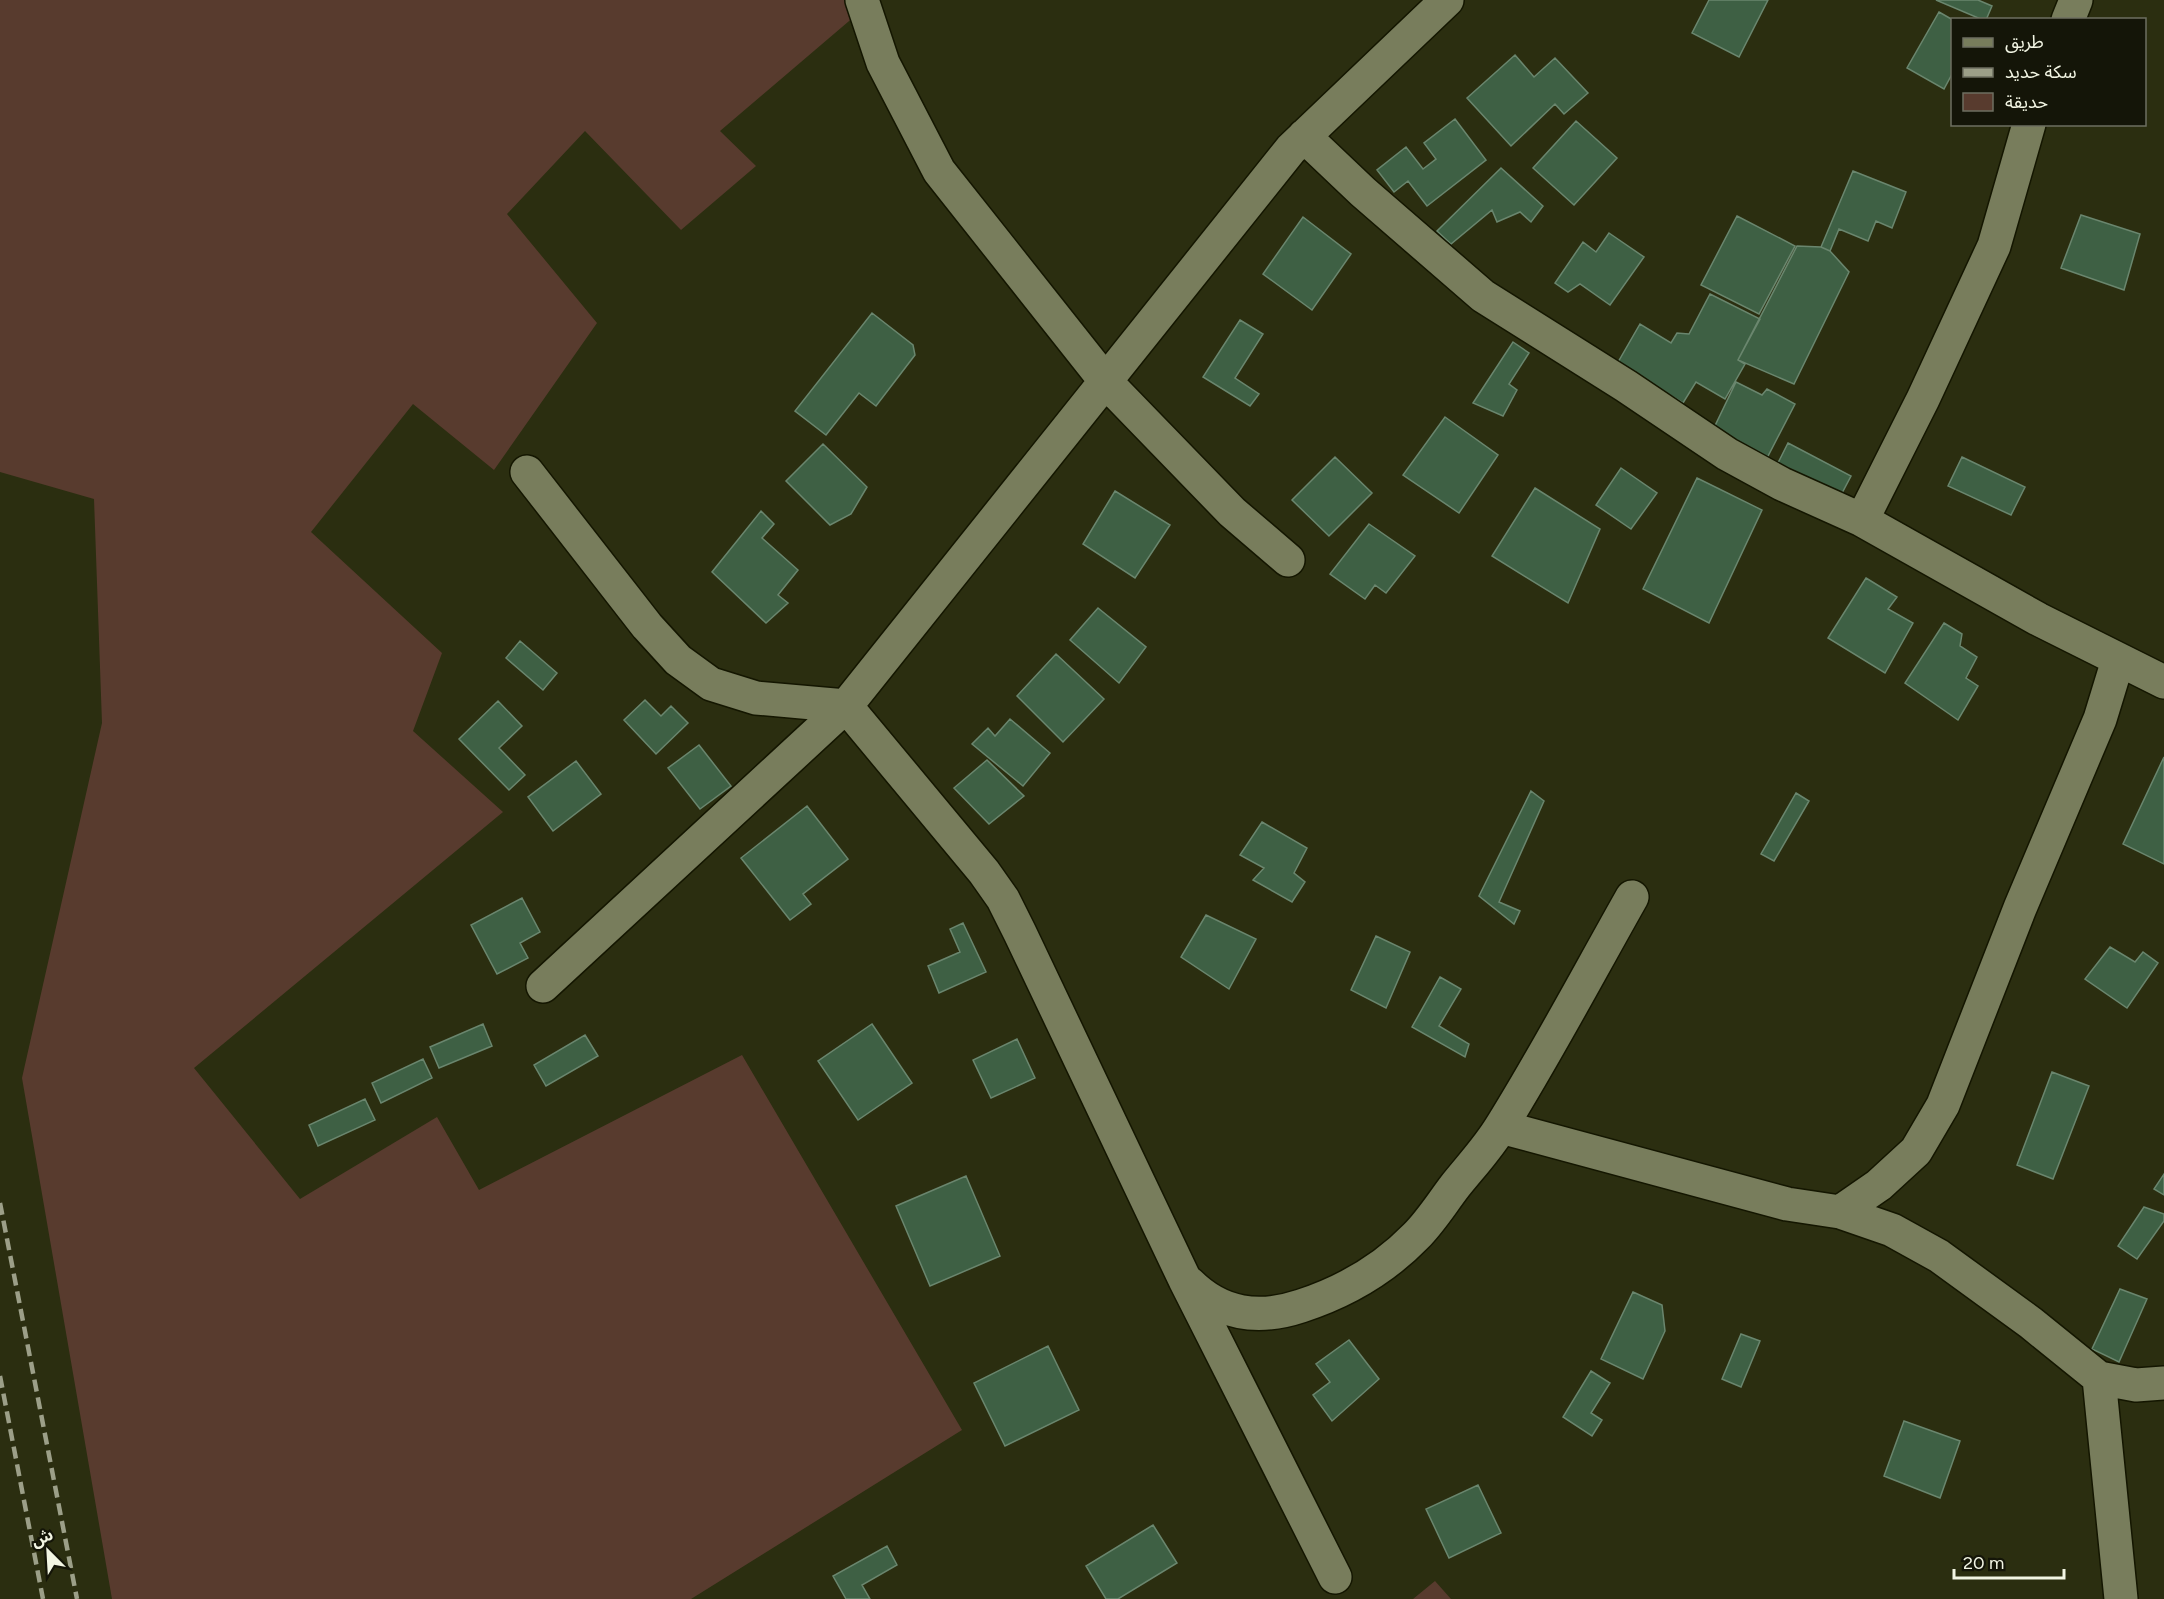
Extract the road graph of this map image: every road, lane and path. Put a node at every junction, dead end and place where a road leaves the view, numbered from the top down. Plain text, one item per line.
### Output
1 (862, 0) edge
2 (1447, 0) edge
3 (2076, 0) edge
4 (2069, 18) edge
5 (2028, 126) edge
6 (1304, 136) junction
7 (1107, 383) junction
8 (527, 472) dead end
9 (1862, 520) junction
10 (1288, 560) dead end
11 (2118, 660) junction
12 (2164, 681) edge
13 (846, 706) junction
14 (1632, 897) dead end
15 (543, 986) dead end
16 (1501, 1127) junction
17 (1840, 1212) junction
18 (1185, 1280) junction
19 (2099, 1378) junction
20 (2164, 1383) edge
21 (1335, 1577) dead end
22 (2121, 1599) edge

1 - 7 street
2 - 6 street
3 - 4 street
5 - 9 street
6 - 7 street
6 - 9 street
7 - 10 street
7 - 13 street
8 - 13 street
9 - 11 street
11 - 12 street
11 - 17 street
13 - 15 street
13 - 18 street
14 - 16 street
16 - 17 street
16 - 18 street
17 - 19 street
18 - 21 street
19 - 20 street
19 - 22 street

